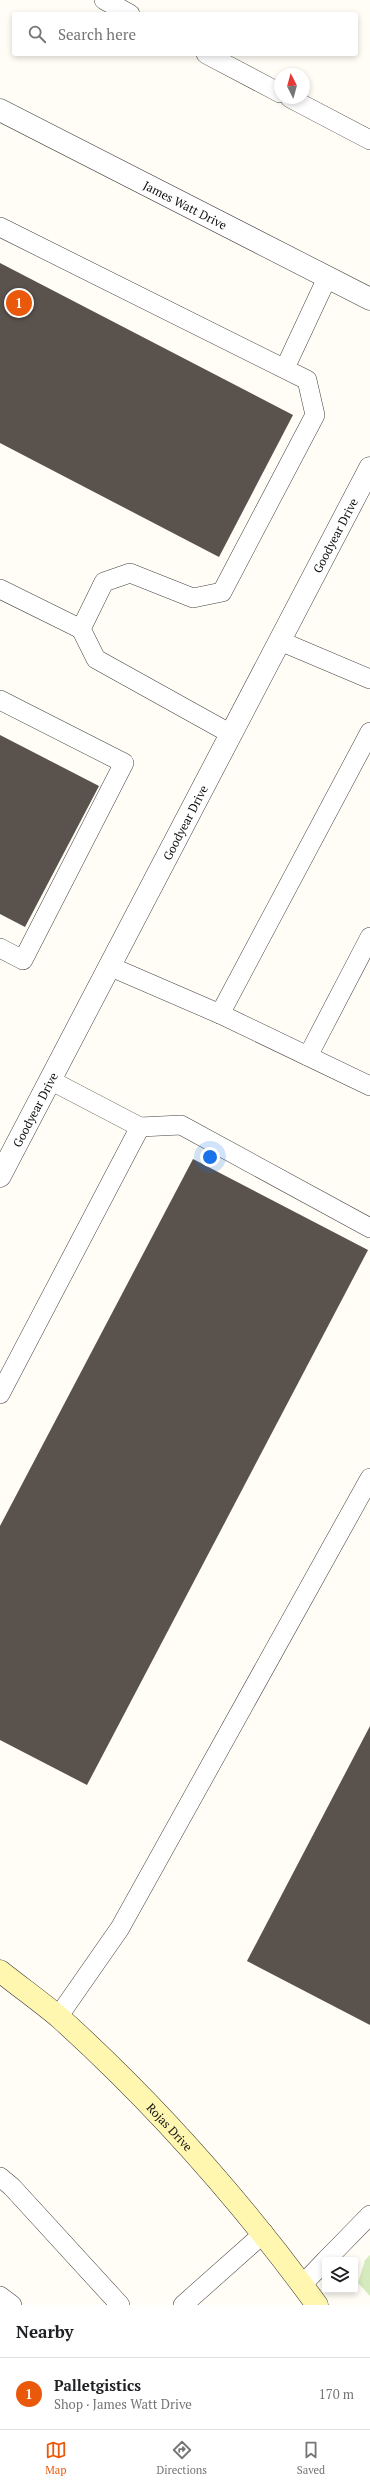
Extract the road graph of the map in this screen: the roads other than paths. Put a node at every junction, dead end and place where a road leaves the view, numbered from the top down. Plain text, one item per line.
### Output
1 (104, 0) edge
2 (126, 12) edge
3 (210, 56) edge
4 (274, 90) edge
5 (301, 104) edge
6 (0, 110) edge
7 (370, 140) edge
8 (0, 227) edge
9 (327, 278) junction
10 (370, 299) edge
11 (285, 368) junction
12 (370, 468) edge
13 (0, 589) edge
14 (82, 629) junction
15 (280, 641) junction
16 (370, 679) edge
17 (0, 700) edge
18 (370, 732) edge
19 (231, 734) junction
20 (370, 937) edge
21 (0, 948) edge
22 (109, 966) junction
23 (220, 1014) junction
24 (308, 1056) junction
25 (50, 1080) junction
26 (370, 1086) edge
27 (140, 1127) junction
28 (0, 1176) edge
29 (370, 1228) edge
30 (0, 1394) edge
31 (370, 1478) edge
32 (0, 1972) edge
33 (58, 2017) junction
34 (0, 2177) edge
35 (370, 2215) edge
36 (264, 2233) junction
37 (330, 2257) edge
38 (322, 2265) edge
39 (302, 2285) junction
40 (0, 2296) edge
41 (12, 2305) edge
42 (120, 2305) edge
43 (183, 2305) edge
44 (317, 2305) edge

1 - 2 lane
3 - 4 lane
5 - 7 lane
6 - 9 street, James Watt Drive
8 - 11 lane
9 - 10 street, James Watt Drive
9 - 11 lane
11 - 14 lane
12 - 15 street, Goodyear Drive
13 - 14 lane
14 - 19 lane
15 - 16 lane
15 - 19 street, Goodyear Drive
17 - 21 lane
18 - 23 lane
19 - 22 street, Goodyear Drive
20 - 24 lane
22 - 23 lane
22 - 25 street, Goodyear Drive
23 - 24 lane
24 - 26 lane
25 - 27 lane
25 - 28 street, Goodyear Drive
27 - 29 lane
27 - 30 lane
31 - 33 lane
32 - 33 main road, Rojas Drive
33 - 36 main road, Rojas Drive
34 - 42 lane
35 - 37 lane
36 - 39 main road, Rojas Drive
36 - 43 lane
38 - 39 lane
39 - 44 main road, Rojas Drive
40 - 41 lane

